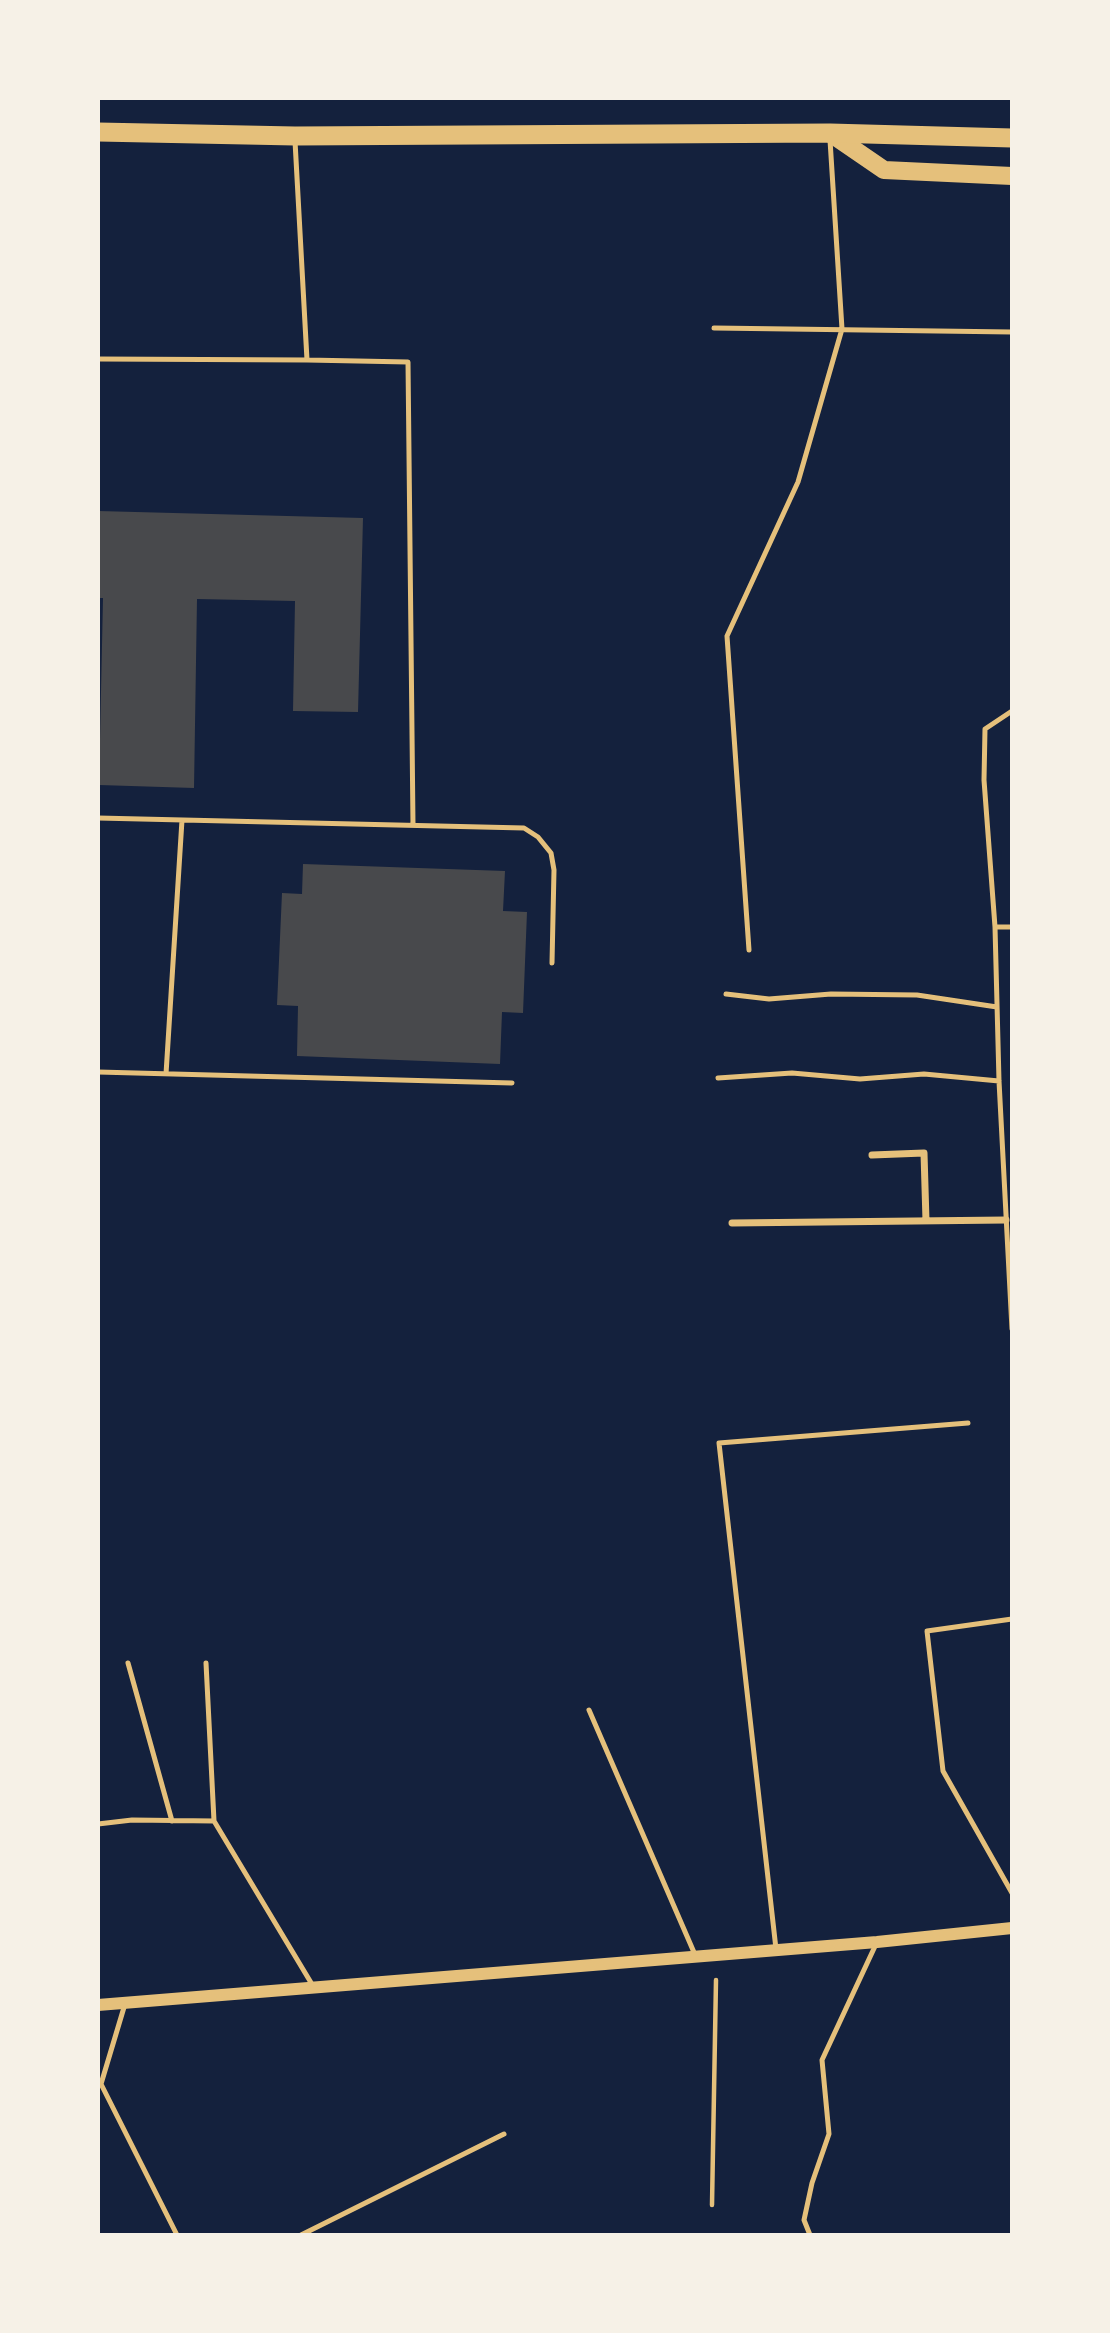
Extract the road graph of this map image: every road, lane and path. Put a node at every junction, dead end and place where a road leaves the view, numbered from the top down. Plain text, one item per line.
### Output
1 (98, 132) edge
2 (830, 133) junction
3 (295, 136) junction
4 (1012, 138) edge
5 (1012, 176) edge
6 (714, 328) dead end
7 (842, 329) junction
8 (1012, 332) edge
9 (98, 359) edge
10 (307, 360) junction
11 (1012, 711) edge
12 (98, 818) edge
13 (182, 820) junction
14 (413, 825) junction
15 (995, 927) junction
16 (1012, 927) edge
17 (749, 950) dead end
18 (552, 963) dead end
19 (726, 994) dead end
20 (997, 1007) junction
21 (98, 1072) edge
22 (166, 1074) junction
23 (718, 1078) dead end
24 (999, 1081) junction
25 (512, 1083) dead end
26 (872, 1155) dead end
27 (1006, 1220) junction
28 (926, 1221) junction
29 (732, 1223) dead end
30 (1012, 1329) edge
31 (968, 1423) dead end
32 (1012, 1619) edge
33 (128, 1663) dead end
34 (205, 1663) dead end
35 (589, 1710) dead end
36 (172, 1821) junction
37 (214, 1821) junction
38 (98, 1824) edge
39 (1012, 1893) edge
40 (1012, 1928) edge
41 (877, 1942) junction
42 (776, 1949) junction
43 (716, 1955) junction
44 (696, 1957) junction
45 (314, 1988) junction
46 (125, 2004) junction
47 (98, 2005) edge
48 (504, 2134) dead end
49 (712, 2206) dead end
50 (177, 2235) edge
51 (301, 2235) edge
52 (810, 2235) edge

1 - 3 highway
2 - 3 highway
2 - 4 highway
2 - 5 main road
2 - 7 lane
3 - 10 lane
6 - 7 lane
7 - 8 lane
7 - 17 lane
9 - 10 lane
10 - 14 lane
11 - 15 lane
12 - 13 lane
13 - 14 lane
13 - 22 lane
14 - 18 lane
15 - 16 lane
15 - 20 lane
19 - 20 lane
20 - 24 lane
21 - 22 lane
22 - 25 lane
23 - 24 lane
24 - 27 lane
26 - 28 street
27 - 28 street
27 - 30 lane
28 - 29 street
31 - 42 lane
32 - 39 lane
33 - 36 lane
34 - 37 lane
35 - 44 lane
36 - 37 lane
36 - 38 lane
37 - 45 lane
40 - 41 street
41 - 42 street
41 - 52 lane
42 - 43 street
43 - 44 street
43 - 49 path
44 - 45 street
45 - 46 street
46 - 47 street
46 - 50 lane
48 - 51 lane

